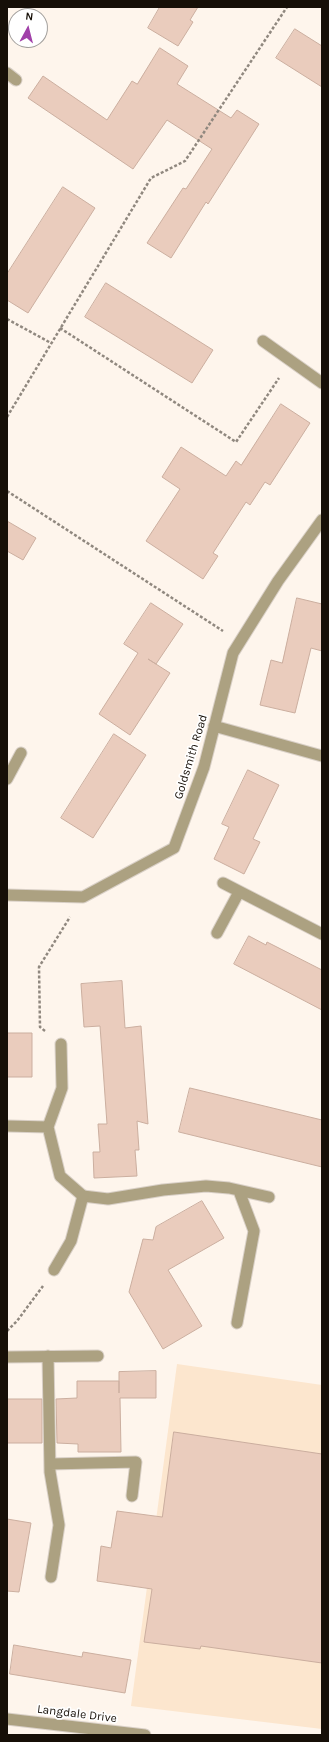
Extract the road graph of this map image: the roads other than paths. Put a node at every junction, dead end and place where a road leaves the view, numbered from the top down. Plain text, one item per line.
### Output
1 (7, 73) edge
2 (16, 80) dead end
3 (263, 341) dead end
4 (322, 383) edge
5 (322, 520) edge
6 (214, 726) junction
7 (21, 754) dead end
8 (322, 756) edge
9 (7, 779) edge
10 (223, 883) dead end
11 (239, 892) junction
12 (7, 895) edge
13 (216, 933) dead end
14 (322, 934) edge
15 (61, 1044) road end
16 (7, 1126) edge
17 (48, 1127) junction
18 (239, 1191) junction
19 (83, 1196) junction
20 (269, 1197) dead end
21 (54, 1270) road end
22 (237, 1323) dead end
23 (48, 1356) junction
24 (98, 1356) dead end
25 (7, 1357) edge
26 (50, 1464) junction
27 (132, 1496) dead end
28 (51, 1577) dead end
29 (7, 1719) edge
30 (144, 1735) edge

1 - 2 street
3 - 4 street
5 - 6 street, Goldsmith Road
6 - 8 street
6 - 12 street, Goldsmith Road
7 - 9 street
10 - 11 street
11 - 13 street
11 - 14 street
15 - 17 street
16 - 17 street
17 - 19 street
18 - 19 street
18 - 20 street
18 - 22 street
19 - 21 street
23 - 24 street
23 - 25 street
23 - 26 street
26 - 27 street
26 - 28 street
29 - 30 street, Langdale Drive

